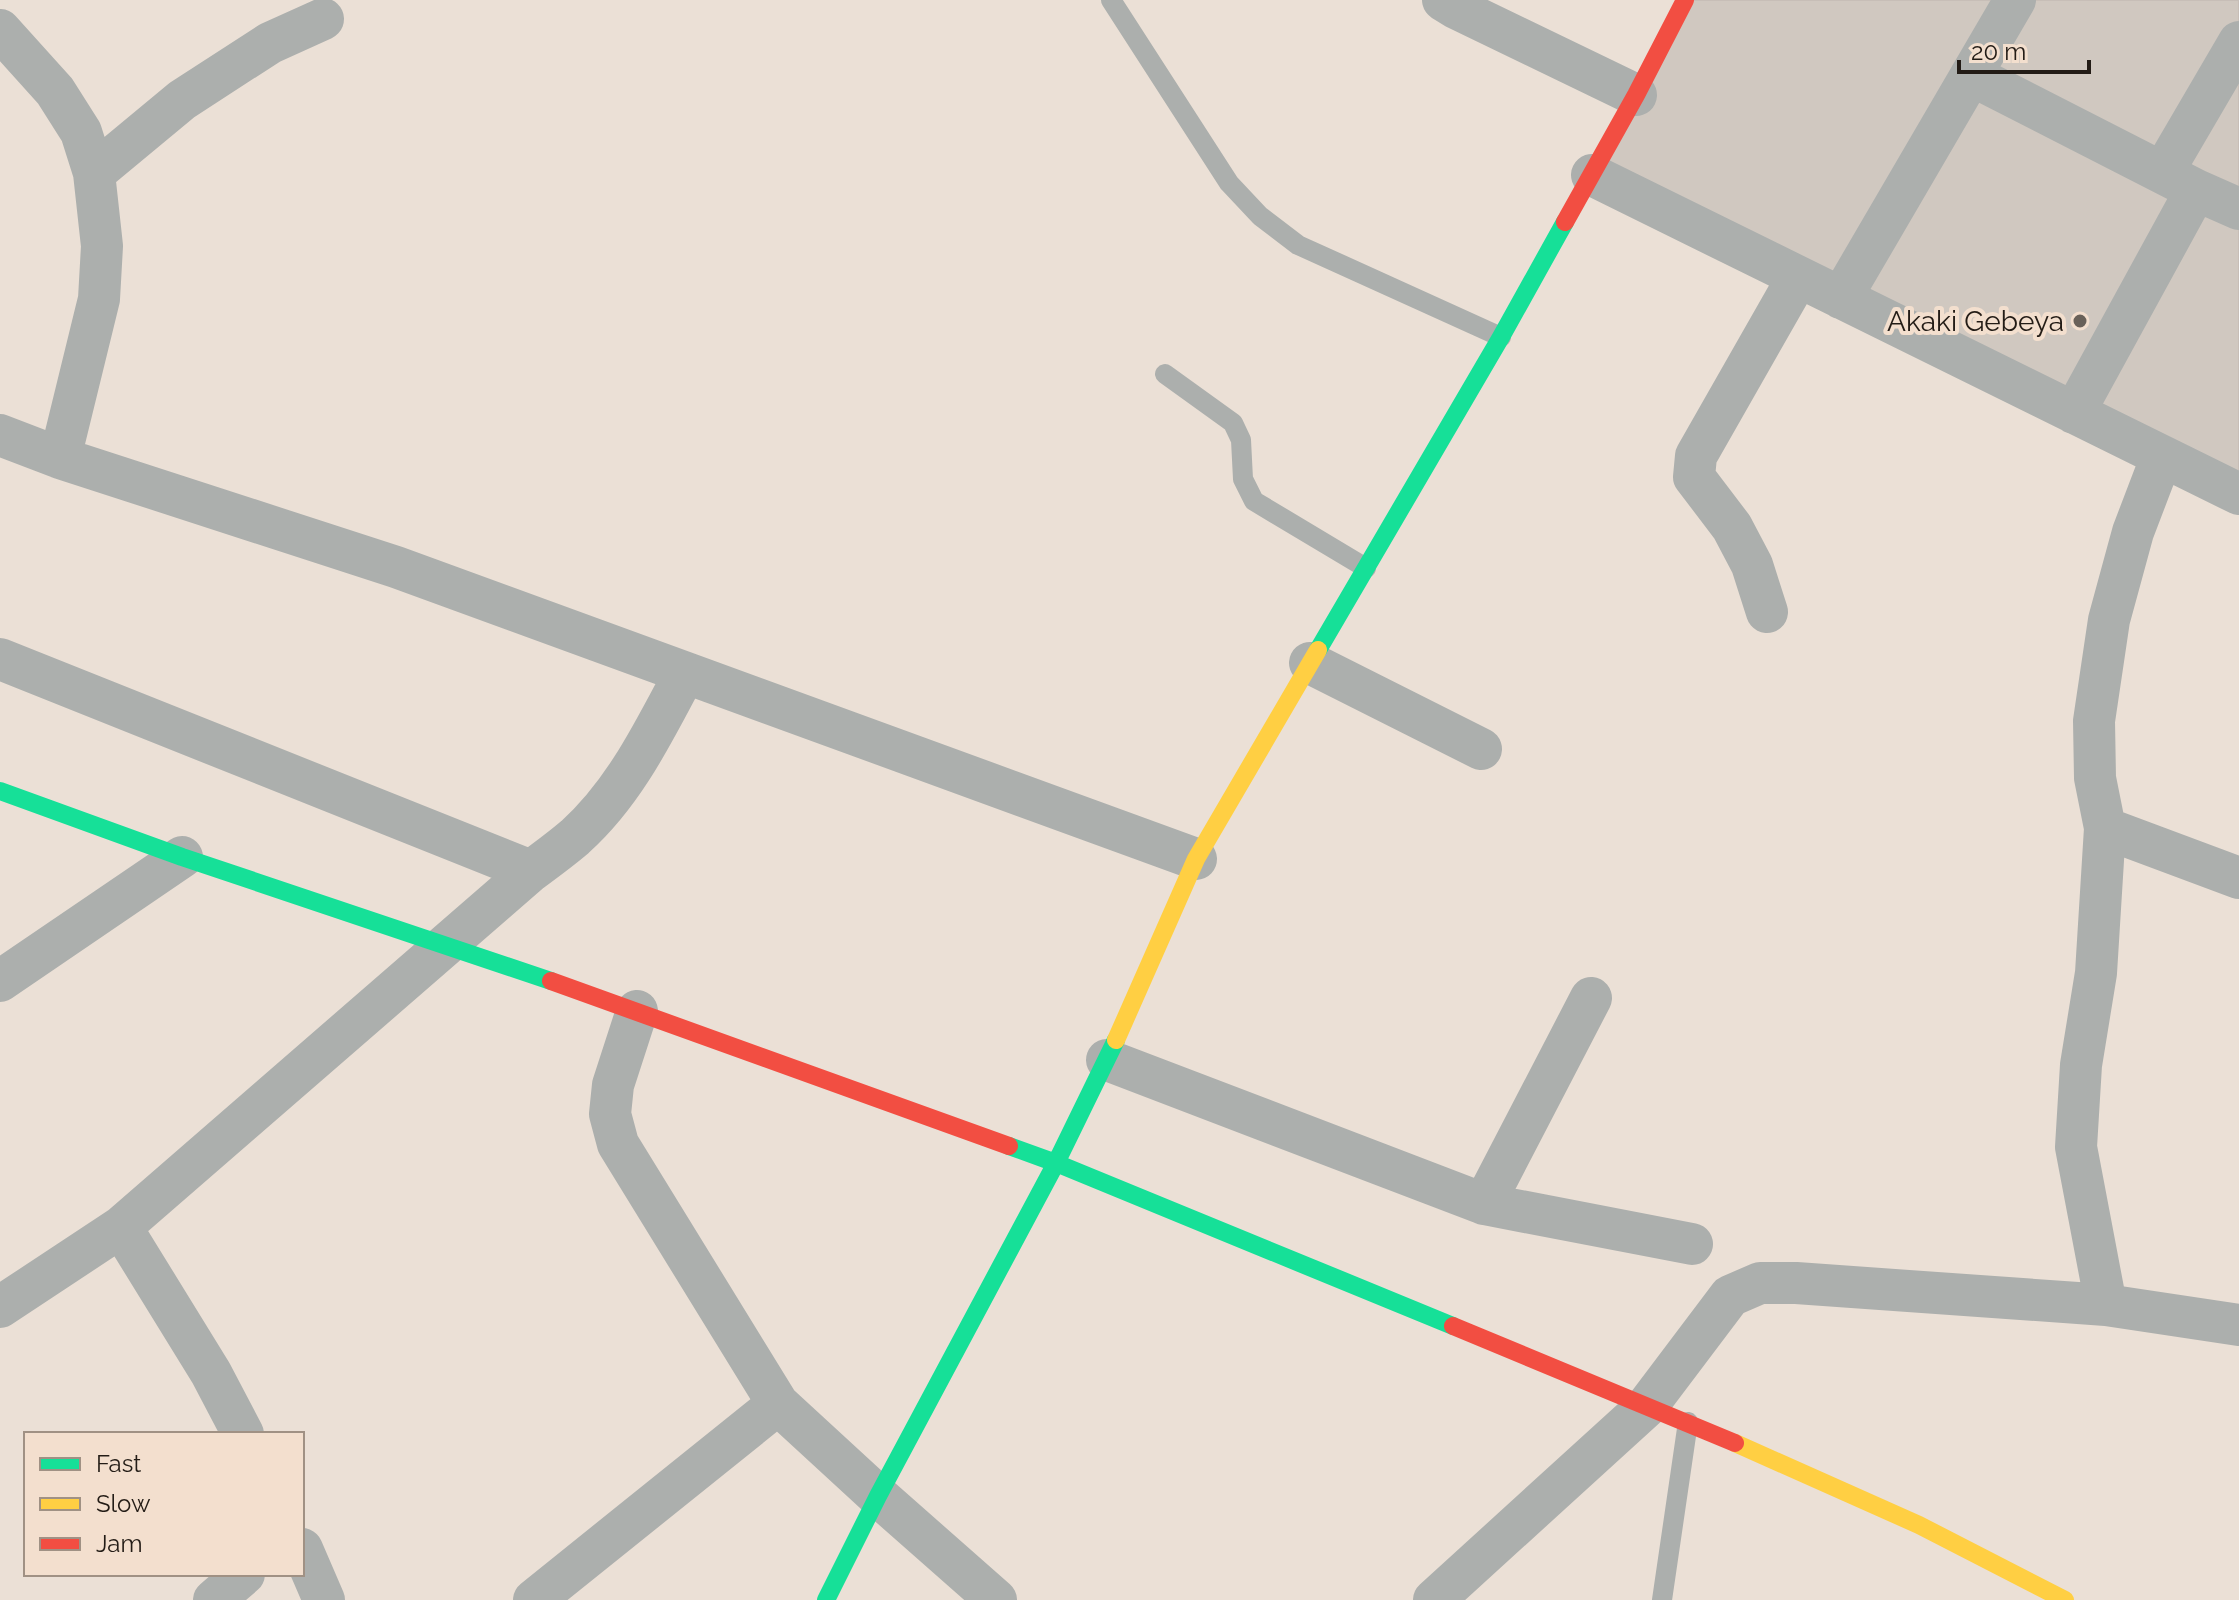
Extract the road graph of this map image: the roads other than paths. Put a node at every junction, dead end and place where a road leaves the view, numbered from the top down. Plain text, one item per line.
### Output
1 (1111, 0) edge
2 (1443, 0) edge
3 (1685, 0) edge
4 (2015, 0) edge
5 (323, 19) dead end
6 (0, 30) edge
7 (2239, 42) edge
8 (1971, 75) junction
9 (1636, 95) junction
10 (94, 173) junction
11 (1592, 175) junction
12 (2179, 181) junction
13 (2239, 209) edge
14 (1798, 277) junction
15 (1841, 298) junction
16 (1501, 337) junction
17 (1165, 374) dead end
18 (2074, 413) junction
19 (0, 435) edge
20 (2162, 456) junction
21 (60, 458) junction
22 (2239, 494) edge
23 (1366, 568) junction
24 (1767, 612) dead end
25 (0, 659) edge
26 (1310, 663) junction
27 (685, 673) junction
28 (1481, 749) dead end
29 (0, 791) edge
30 (2105, 828) junction
31 (182, 857) junction
32 (1196, 859) junction
33 (531, 871) junction
34 (2239, 878) edge
35 (448, 945) junction
36 (0, 981) edge
37 (1591, 998) dead end
38 (637, 1011) junction
39 (1107, 1060) junction
40 (1056, 1163) junction
41 (1484, 1204) junction
42 (121, 1227) junction
43 (1692, 1244) dead end
44 (2106, 1305) junction
45 (0, 1307) edge
46 (2239, 1325) edge
47 (778, 1404) junction
48 (1647, 1406) junction
49 (1688, 1422) junction
50 (242, 1432) edge
51 (878, 1496) junction
52 (304, 1554) edge
53 (242, 1576) edge
54 (2037, 1594) edge
55 (214, 1600) edge
56 (324, 1600) edge
57 (534, 1600) edge
58 (826, 1600) edge
59 (996, 1600) edge
60 (1434, 1600) edge
61 (1662, 1600) edge

1 - 16 lane
2 - 9 street
3 - 9 street
4 - 8 street
5 - 10 street
6 - 10 street
7 - 12 street
8 - 12 street
8 - 15 street
9 - 11 street
10 - 21 street
11 - 14 street
11 - 16 street
12 - 13 street
12 - 18 street
14 - 15 street
14 - 24 street
15 - 18 street
16 - 23 street
17 - 23 lane
18 - 20 street
19 - 21 street
20 - 22 street
20 - 30 street
21 - 27 street
23 - 26 street
25 - 33 street
26 - 28 street
26 - 32 street
27 - 32 street
27 - 33 street
29 - 31 street
30 - 34 street
30 - 44 street
31 - 35 street
31 - 36 street
32 - 39 street
33 - 35 street
35 - 38 street
35 - 42 street
37 - 41 street
38 - 40 street
38 - 47 street
39 - 40 street
39 - 41 street
40 - 48 street
40 - 51 street
41 - 43 street
42 - 45 street
42 - 50 street
44 - 46 street
44 - 48 street
47 - 51 street
47 - 57 street
48 - 49 street
48 - 60 street
49 - 54 street
49 - 61 lane
51 - 58 street
51 - 59 street
52 - 56 street
53 - 55 street

